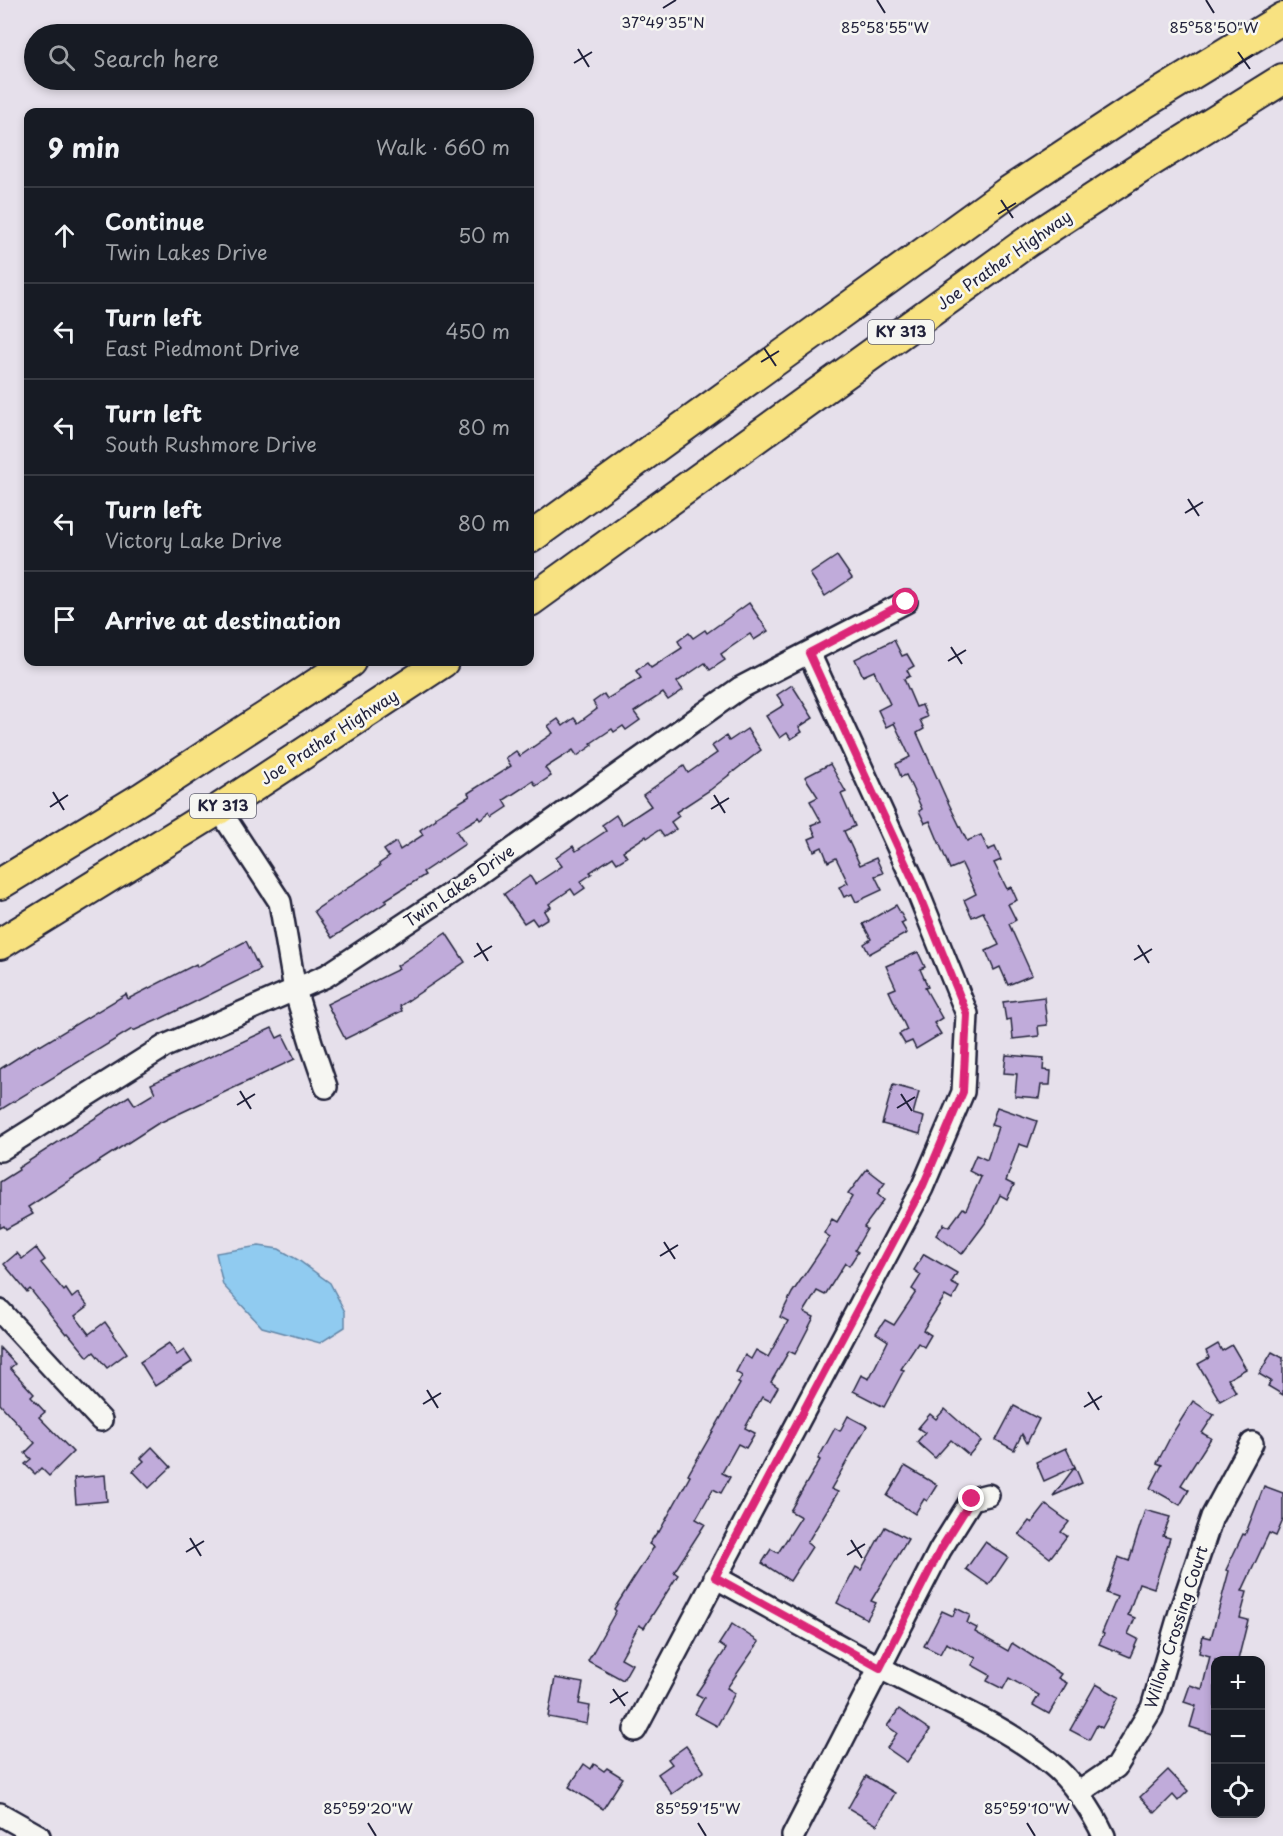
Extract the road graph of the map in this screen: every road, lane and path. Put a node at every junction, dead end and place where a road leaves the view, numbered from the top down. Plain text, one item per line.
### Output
1 (1283, 18) edge
2 (1283, 79) edge
3 (534, 535) edge
4 (534, 598) edge
5 (906, 602) dead end
6 (809, 653) junction
7 (344, 666) edge
8 (437, 666) edge
9 (219, 809) junction
10 (0, 884) edge
11 (0, 944) edge
12 (296, 990) junction
13 (326, 1087) dead end
14 (0, 1150) edge
15 (0, 1311) edge
16 (101, 1420) dead end
17 (1252, 1443) dead end
18 (988, 1495) dead end
19 (715, 1577) junction
20 (880, 1668) junction
21 (635, 1730) dead end
22 (1078, 1793) junction
23 (0, 1814) edge
24 (39, 1836) edge
25 (793, 1836) edge
26 (1104, 1836) edge

1 - 3 highway, KY 313
2 - 4 highway, Joe Prather Highway / KY 313
5 - 6 street, Twin Lakes Drive
6 - 12 street, Twin Lakes Drive
6 - 19 street
7 - 10 highway, KY 313
8 - 9 highway, Joe Prather Highway / KY 313
9 - 11 highway, Joe Prather Highway / KY 313
9 - 12 street
12 - 13 street
12 - 14 street, Twin Lakes Drive
15 - 16 street
17 - 22 street, Willow Crossing Court
18 - 20 street
19 - 20 street
19 - 21 street
20 - 22 street
20 - 25 street
22 - 26 street
23 - 24 street

